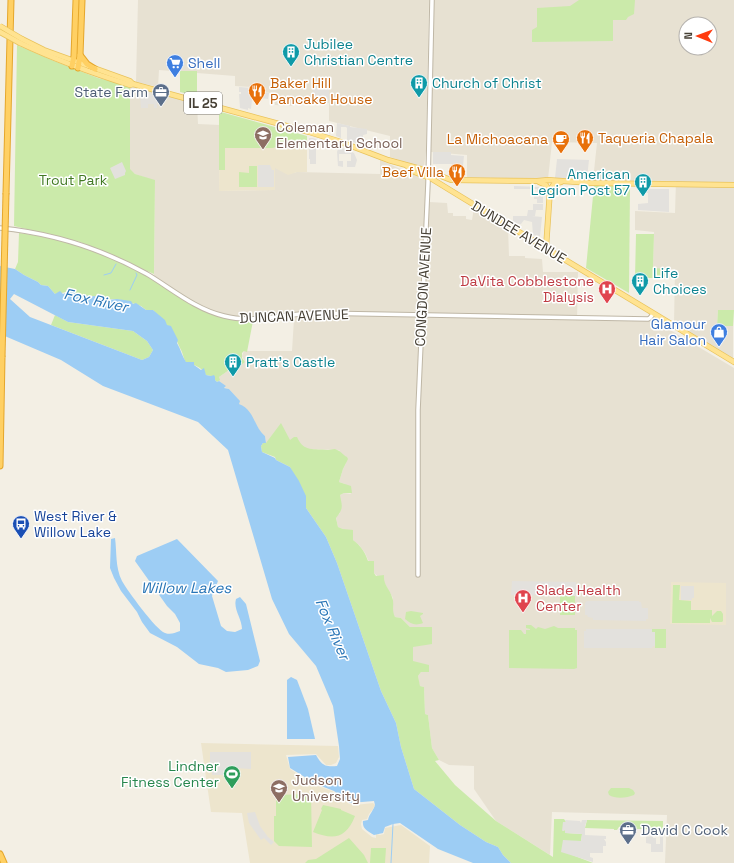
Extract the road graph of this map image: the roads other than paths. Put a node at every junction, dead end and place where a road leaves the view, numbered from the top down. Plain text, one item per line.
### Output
1 (11, 0) edge
2 (76, 0) edge
3 (82, 0) edge
4 (432, 0) edge
5 (0, 26) edge
6 (0, 32) edge
7 (21, 41) junction
8 (80, 55) junction
9 (76, 64) junction
10 (95, 69) junction
11 (133, 84) junction
12 (408, 167) junction
13 (428, 171) junction
14 (428, 178) junction
15 (451, 180) junction
16 (537, 181) junction
17 (562, 182) junction
18 (734, 185) edge
19 (550, 193) junction
20 (0, 228) edge
21 (546, 238) junction
22 (536, 242) junction
23 (546, 248) junction
24 (654, 314) junction
25 (422, 315) junction
26 (734, 362) edge
27 (0, 466) edge
28 (418, 575) dead end
29 (0, 854) edge
30 (4, 863) edge

1 - 27 highway, bridge
2 - 9 highway
3 - 8 highway
4 - 13 street, CONGDON AVENUE
5 - 7 main road, DUNDEE AVENUE / IL 25, bridge
6 - 7 main road, DUNDEE AVENUE / IL 25, bridge
7 - 9 main road, DUNDEE AVENUE / IL 25
8 - 9 highway
8 - 10 highway
9 - 10 main road, DUNDEE AVENUE / IL 25
9 - 11 main road, DUNDEE AVENUE / IL 25
10 - 11 main road, DUNDEE AVENUE / IL 25
11 - 12 main road, DUNDEE AVENUE / IL 25
12 - 13 main road, DUNDEE AVENUE / IL 25
12 - 14 main road, DUNDEE AVENUE / IL 25
13 - 14 street, CONGDON AVENUE
13 - 15 main road, IL 25
14 - 15 main road
14 - 22 main road, DUNDEE AVENUE / IL 25
14 - 25 street, CONGDON AVENUE
15 - 16 main road, IL 25
16 - 17 main road, IL 25
16 - 19 main road
17 - 18 main road, IL 25
17 - 19 main road
19 - 21 main road
20 - 25 street, DUNCAN AVENUE
21 - 22 main road
21 - 23 main road
22 - 23 main road, DUNDEE AVENUE / IL 25
23 - 24 main road, DUNDEE AVENUE
24 - 25 street, DUNCAN AVENUE
24 - 26 main road, DUNDEE AVENUE
25 - 28 street, CONGDON AVENUE
29 - 30 highway

